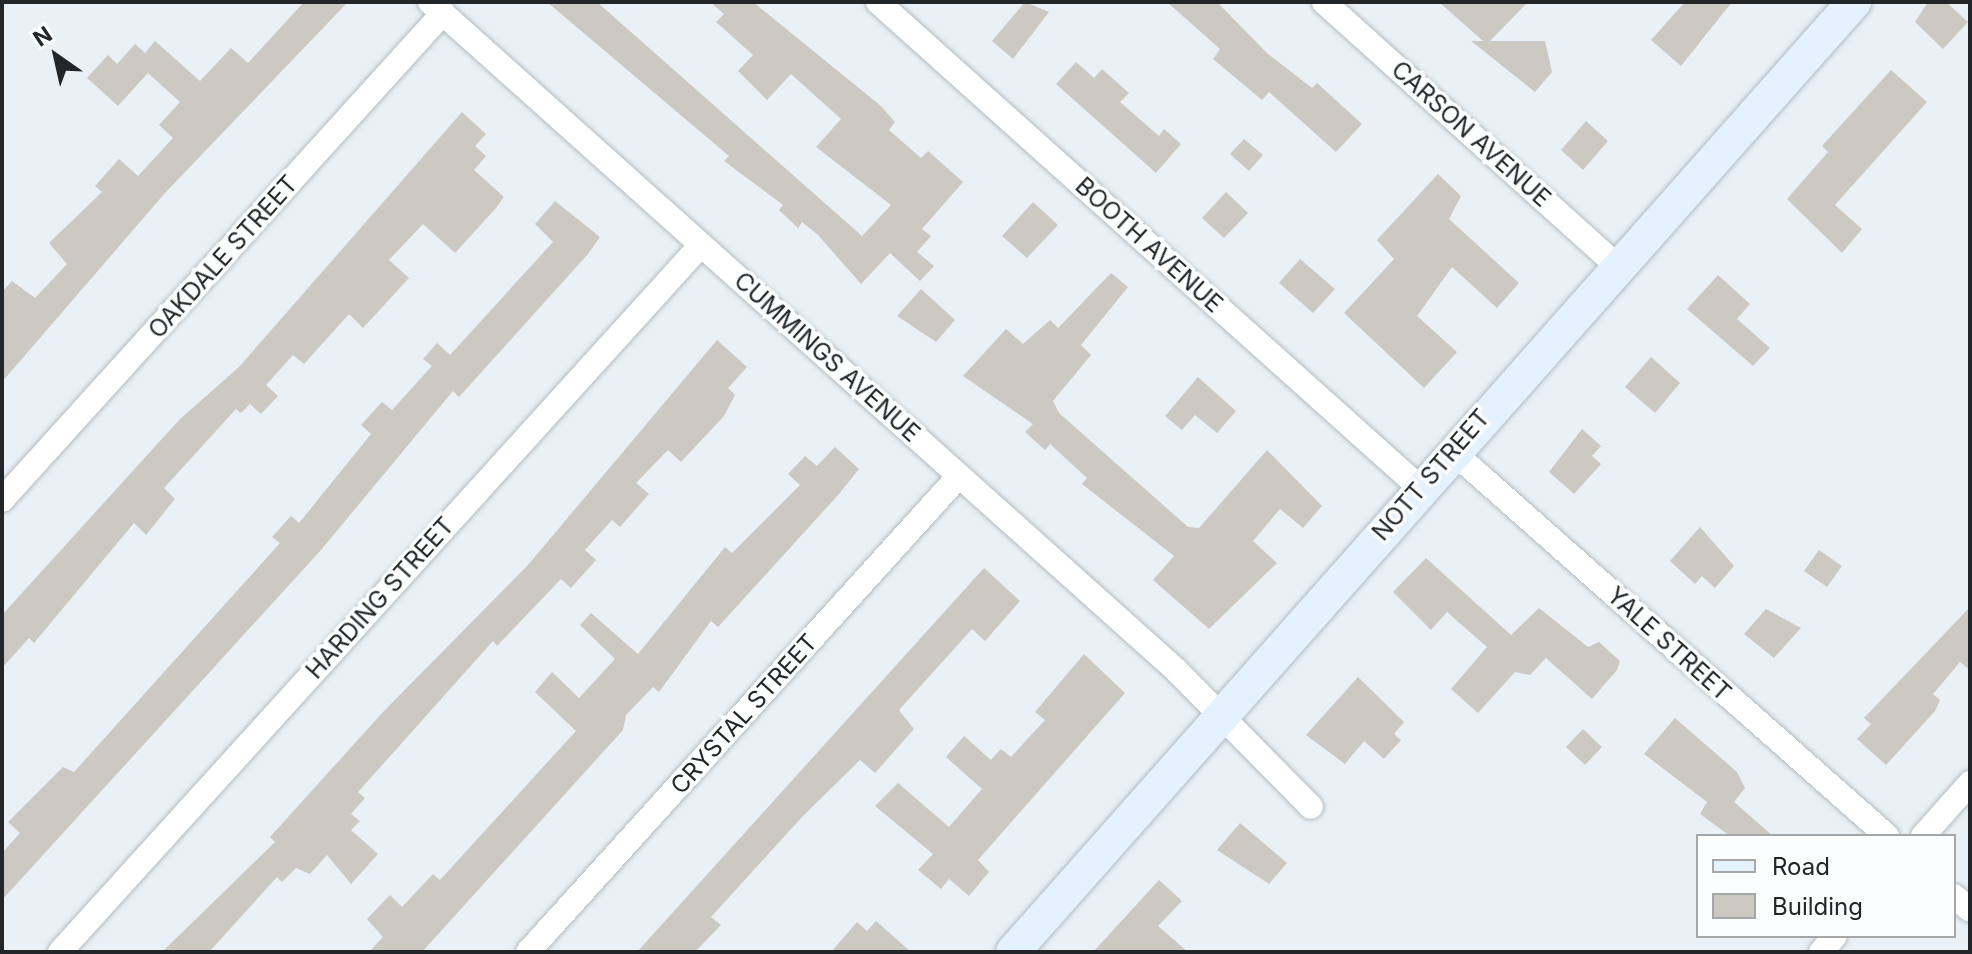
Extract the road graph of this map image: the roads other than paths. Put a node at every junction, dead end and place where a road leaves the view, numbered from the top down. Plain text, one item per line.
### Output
1 (878, 2) edge
2 (1324, 2) edge
3 (1854, 2) edge
4 (437, 8) edge
5 (701, 245) junction
6 (1617, 266) junction
7 (1452, 451) junction
8 (959, 476) junction
9 (1420, 488) junction
10 (2, 500) edge
11 (1219, 716) junction
12 (1970, 783) edge
13 (1311, 807) dead end
14 (1885, 834) edge
15 (1925, 834) edge
16 (60, 952) edge
17 (528, 952) edge
18 (1013, 952) edge

1 - 9 street, BOOTH AVENUE
2 - 6 street, CARSON AVENUE
3 - 6 street, NOTT STREET
4 - 5 street, CUMMINGS AVENUE
4 - 10 street, OAKDALE STREET
5 - 8 street, CUMMINGS AVENUE
5 - 16 street, HARDING STREET
6 - 7 street, NOTT STREET
7 - 9 street, NOTT STREET
7 - 14 street, YALE STREET
8 - 11 street, CUMMINGS AVENUE
8 - 17 street, CRYSTAL STREET
9 - 11 street, NOTT STREET
11 - 13 street, CUMMINGS AVENUE
11 - 18 street, NOTT STREET
12 - 15 street

